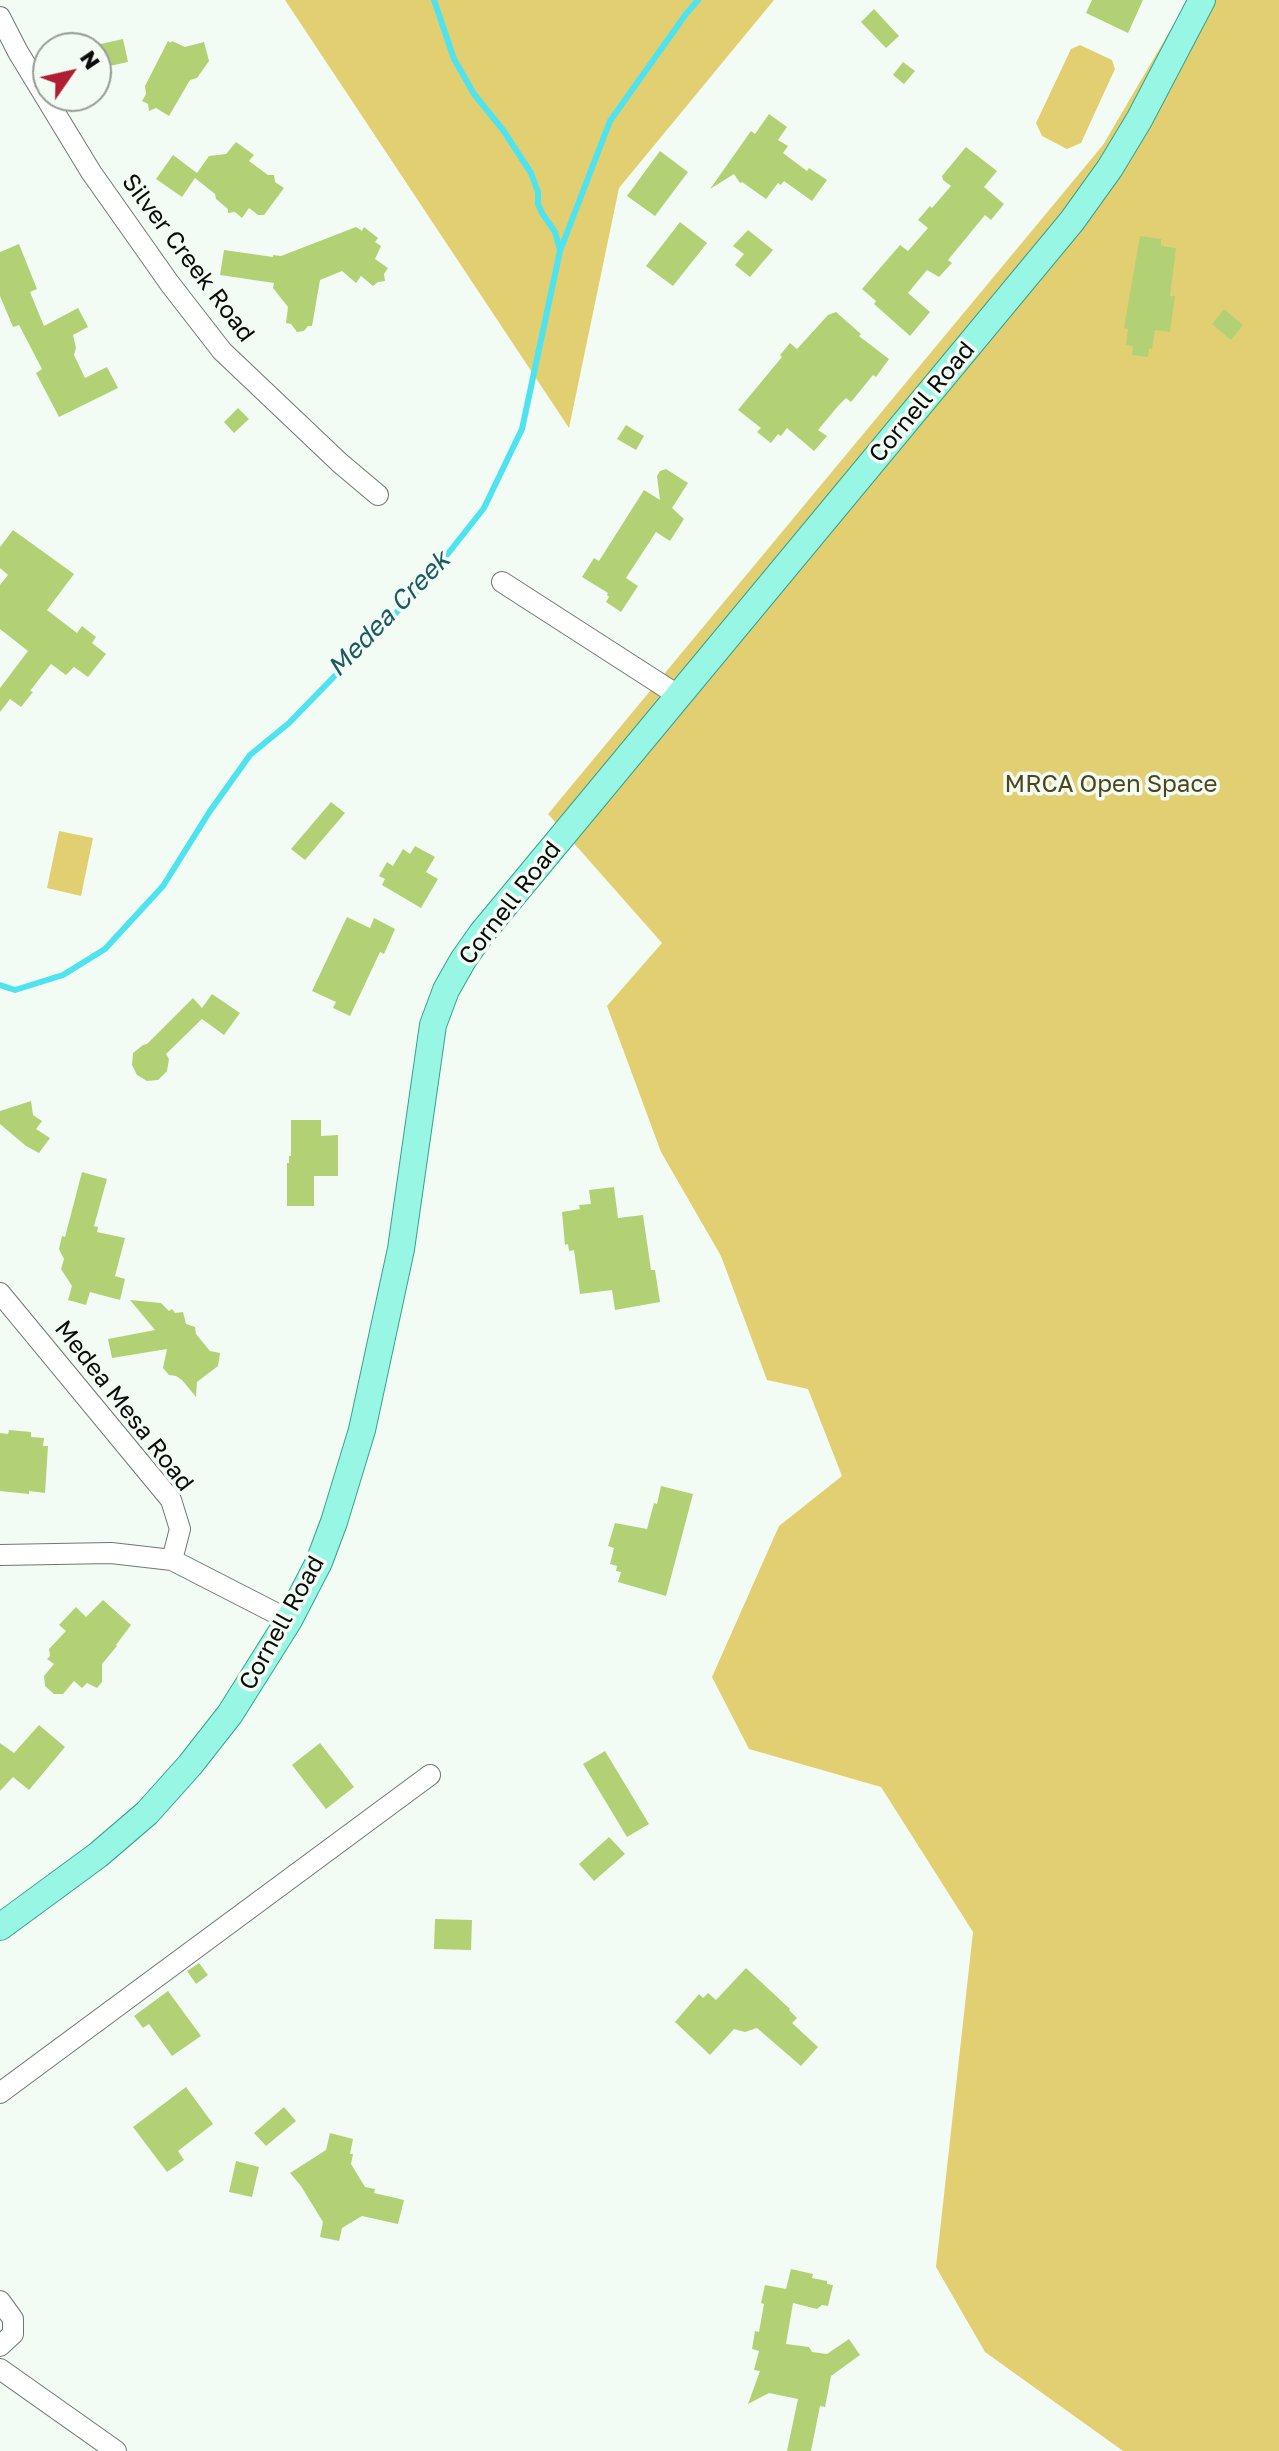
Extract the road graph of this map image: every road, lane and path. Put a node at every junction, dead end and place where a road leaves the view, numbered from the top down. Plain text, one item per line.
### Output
1 (1202, 0) edge
2 (0, 17) edge
3 (378, 495) dead end
4 (502, 582) dead end
5 (679, 696) junction
6 (0, 1293) edge
7 (172, 1560) junction
8 (1, 1561) edge
9 (289, 1620) junction
10 (430, 1775) dead end
11 (0, 1927) edge
12 (0, 2093) edge
13 (0, 2301) edge
14 (0, 2346) edge
15 (0, 2369) edge
16 (116, 2451) edge

1 - 5 main road, Cornell Road
2 - 3 street, Silver Creek Road
4 - 5 street
5 - 9 main road, Cornell Road
6 - 7 street, Medea Mesa Road
7 - 8 street
7 - 9 street
9 - 11 main road, Cornell Road
10 - 12 street
13 - 14 street
15 - 16 street

